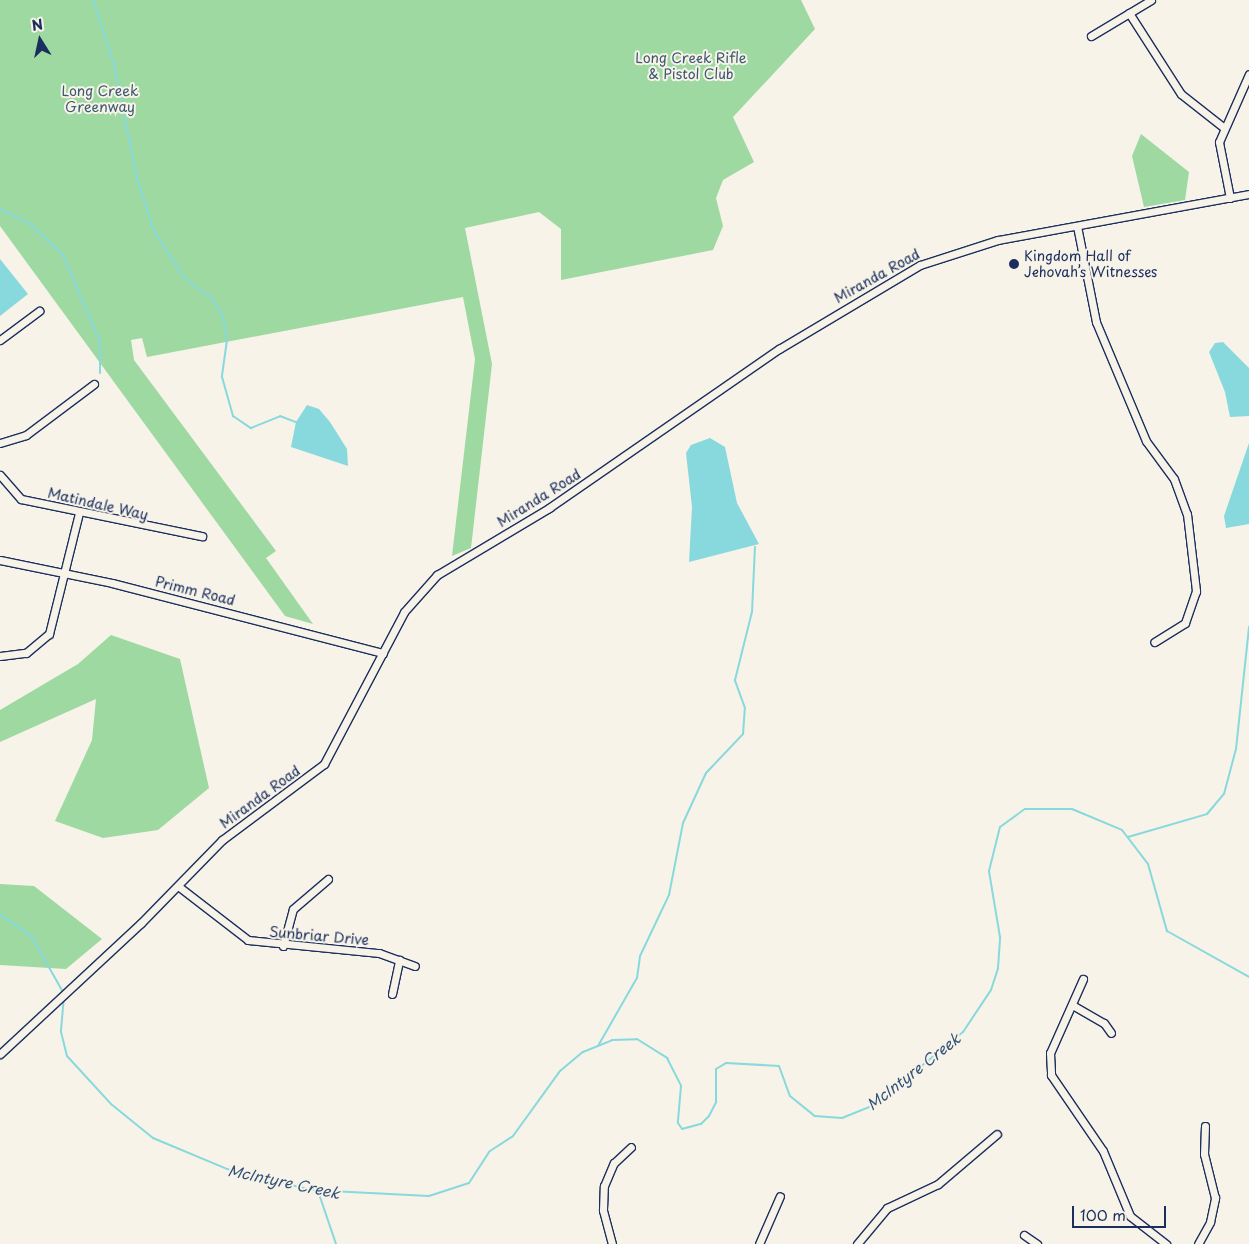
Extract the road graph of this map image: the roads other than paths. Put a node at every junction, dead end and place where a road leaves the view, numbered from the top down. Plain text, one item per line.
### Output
1 (1151, 0) edge
2 (1130, 13) junction
3 (1091, 36) dead end
4 (1249, 74) edge
5 (1223, 127) junction
6 (1249, 194) edge
7 (1230, 198) junction
8 (1077, 226) junction
9 (39, 311) dead end
10 (0, 340) edge
11 (94, 384) dead end
12 (0, 443) edge
13 (0, 475) edge
14 (79, 512) junction
15 (202, 536) dead end
16 (0, 560) edge
17 (65, 572) junction
18 (1154, 642) dead end
19 (383, 653) junction
20 (0, 656) edge
21 (328, 879) dead end
22 (178, 886) junction
23 (283, 946) junction
24 (399, 960) junction
25 (415, 966) dead end
26 (1083, 979) dead end
27 (392, 994) dead end
28 (1074, 1006) junction
29 (1111, 1033) dead end
30 (0, 1054) edge
31 (1205, 1126) dead end
32 (997, 1134) dead end
33 (631, 1147) dead end
34 (780, 1196) dead end
35 (1024, 1235) dead end
36 (612, 1244) edge
37 (759, 1244) edge
38 (857, 1244) edge
39 (1037, 1244) edge
40 (1166, 1244) edge
41 (1198, 1244) edge

1 - 2 street
2 - 3 street
2 - 5 street
4 - 5 street
5 - 7 street
6 - 7 street, Miranda Road
7 - 8 street, Miranda Road
8 - 18 street
8 - 19 street, Miranda Road
9 - 10 street
11 - 12 street
13 - 14 street, Matindale Way
14 - 15 street, Matindale Way
14 - 17 street
16 - 17 street, Primm Road
17 - 19 street, Primm Road
17 - 20 street
19 - 22 street, Miranda Road
21 - 23 street
22 - 23 street, Sunbriar Drive
22 - 30 street, Miranda Road
23 - 24 street, Sunbriar Drive
24 - 25 street, Sunbriar Drive
24 - 27 street
26 - 28 street
28 - 29 street
28 - 40 street
31 - 41 street
32 - 38 street
33 - 36 street
34 - 37 street
35 - 39 street

